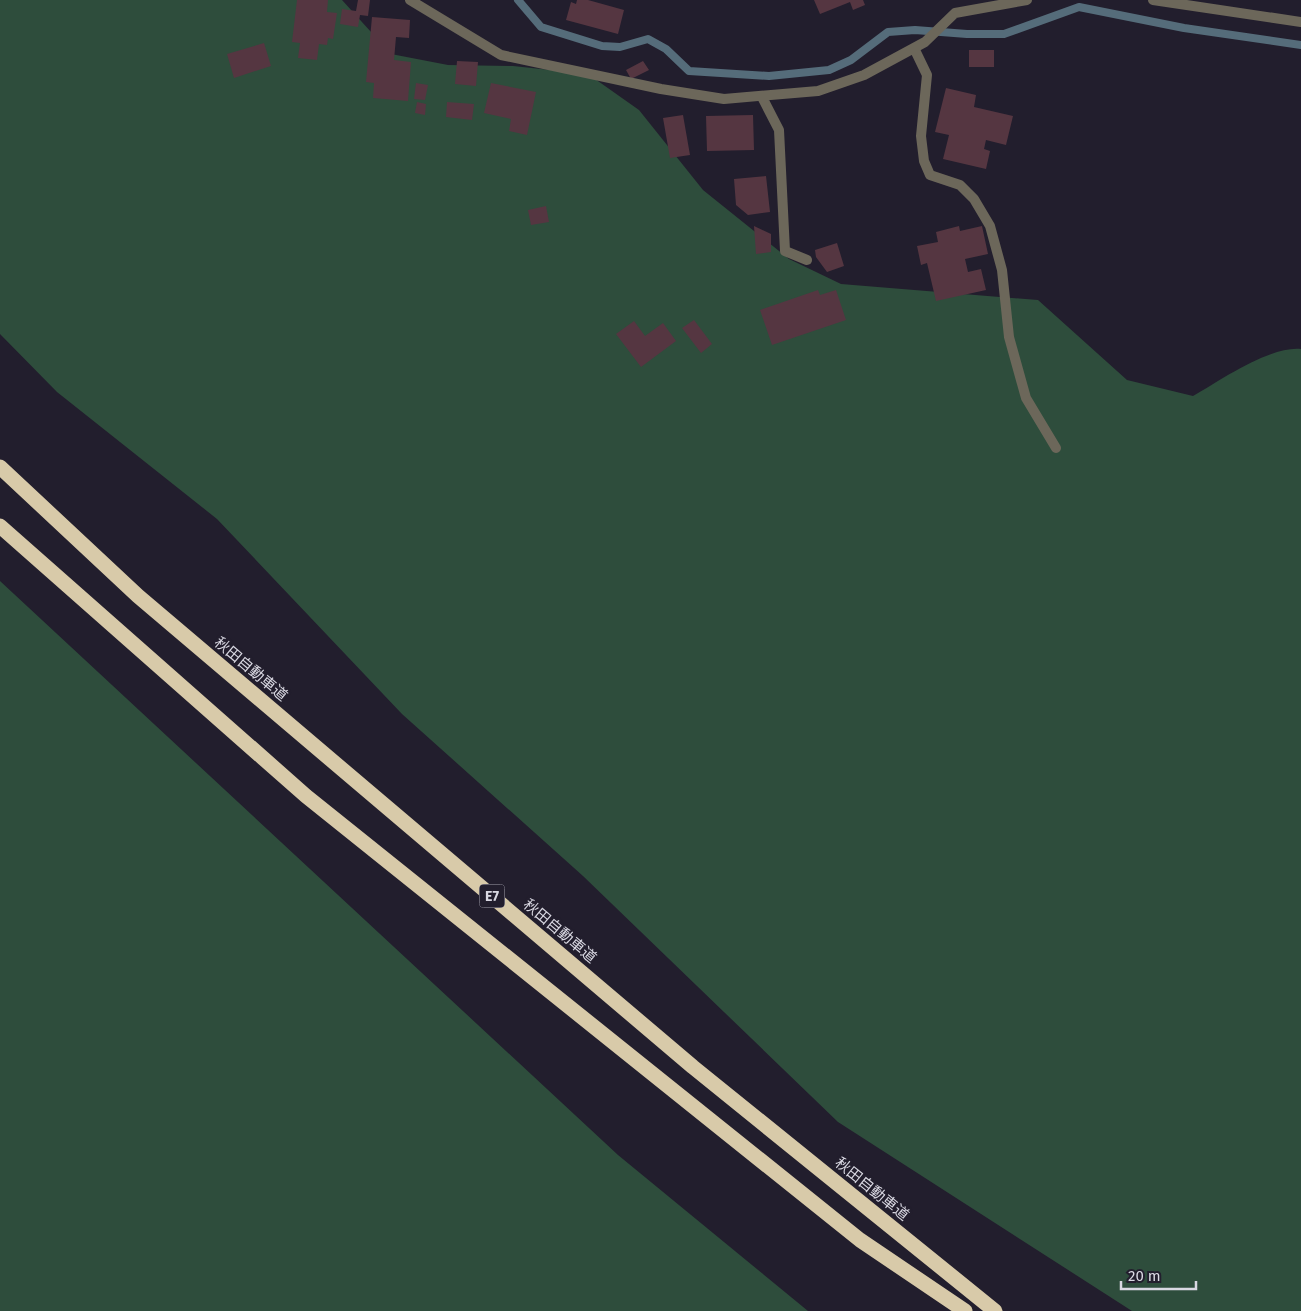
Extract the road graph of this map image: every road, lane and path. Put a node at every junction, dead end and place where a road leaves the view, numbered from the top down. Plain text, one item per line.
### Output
1 (410, 0) edge
2 (1027, 0) edge
3 (1153, 0) edge
4 (1301, 22) edge
5 (914, 48) junction
6 (762, 97) junction
7 (807, 260) dead end
8 (1056, 448) dead end
9 (0, 467) edge
10 (0, 526) edge
11 (965, 1311) edge
12 (995, 1311) edge

1 - 6 street
2 - 5 street
3 - 4 street
5 - 6 street
5 - 8 street
6 - 7 street
9 - 12 highway, 秋田自動車道 / E7
10 - 11 highway

